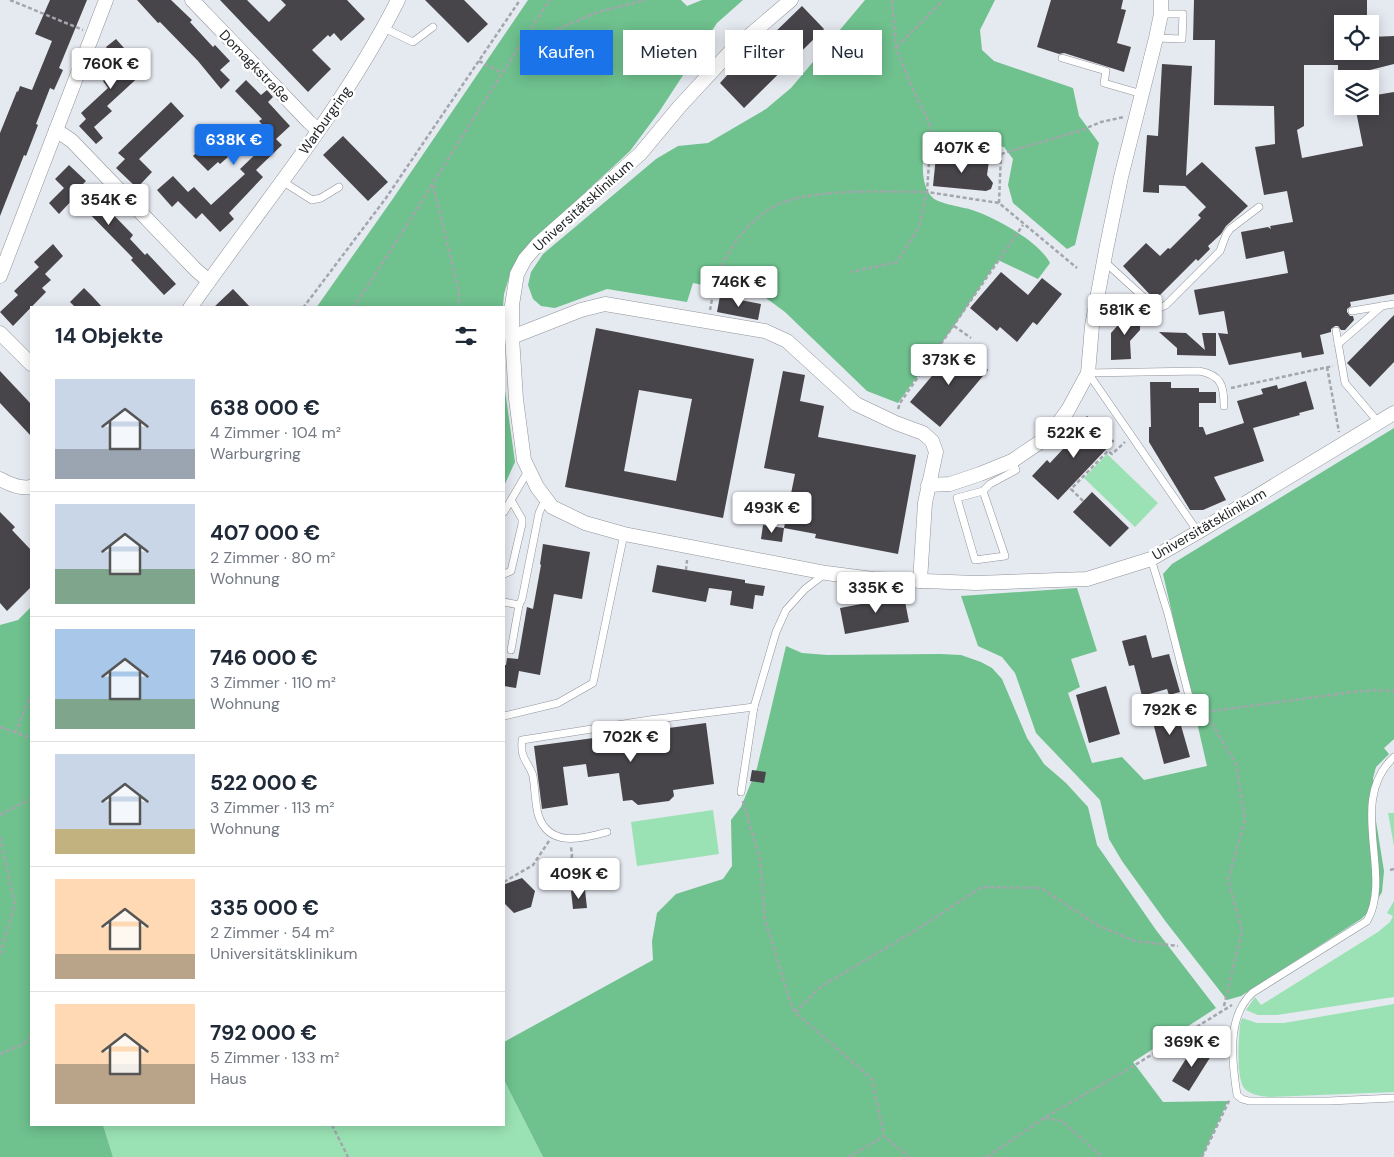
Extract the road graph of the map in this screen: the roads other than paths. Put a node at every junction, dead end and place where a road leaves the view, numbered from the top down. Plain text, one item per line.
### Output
1 (106, 0) edge
2 (192, 0) edge
3 (398, 0) edge
4 (791, 0) edge
5 (1161, 7) edge
6 (433, 27) dead end
7 (384, 28) junction
8 (1155, 43) junction
9 (1062, 58) dead end
10 (1142, 94) junction
11 (56, 130) junction
12 (318, 130) junction
13 (282, 182) junction
14 (339, 186) dead end
15 (1259, 207) dead end
16 (1105, 262) junction
17 (0, 276) edge
18 (209, 281) junction
19 (1394, 304) edge
20 (191, 306) edge
21 (1382, 306) junction
22 (1352, 311) dead end
23 (1336, 331) dead end
24 (0, 333) edge
25 (512, 337) junction
26 (1338, 344) junction
27 (30, 363) edge
28 (1088, 374) junction
29 (1224, 406) dead end
30 (1394, 413) edge
31 (1379, 423) junction
32 (1012, 461) junction
33 (525, 476) junction
34 (0, 479) edge
35 (928, 485) junction
36 (30, 487) edge
37 (983, 491) junction
38 (511, 500) junction
39 (545, 500) junction
40 (505, 510) edge
41 (1198, 532) junction
42 (624, 534) junction
43 (1151, 559) junction
44 (826, 573) junction
45 (505, 574) edge
46 (920, 581) junction
47 (505, 602) edge
48 (518, 605) junction
49 (510, 650) dead end
50 (754, 706) junction
51 (1193, 712) dead end
52 (505, 716) edge
53 (1394, 757) edge
54 (741, 792) road end
55 (1380, 806) dead end
56 (607, 832) dead end
57 (1380, 910) dead end
58 (1394, 1098) edge

1 - 11 street
2 - 12 street, Domagkstraße
3 - 7 street, Warburgring
4 - 25 street, Universitätsklinikum
5 - 8 street
5 - 8 lane
6 - 7 lane
7 - 12 street, Warburgring
8 - 10 street
9 - 10 lane
10 - 16 street
11 - 17 street
11 - 18 street
12 - 13 street, Warburgring
13 - 14 lane
13 - 18 street, Warburgring
15 - 16 lane
16 - 28 street
18 - 20 street, Warburgring
19 - 21 lane
21 - 22 lane
21 - 26 lane
23 - 26 lane
24 - 27 street
25 - 33 street, Universitätsklinikum
25 - 35 street
26 - 31 lane
28 - 29 lane
28 - 32 street
28 - 41 lane
30 - 31 street, Universitätsklinikum
31 - 41 street, Universitätsklinikum
32 - 35 street
32 - 37 lane
33 - 38 lane
33 - 39 street, Universitätsklinikum
34 - 36 street
35 - 46 street
37 - 37 lane
38 - 40 lane
38 - 45 lane
39 - 42 street, Universitätsklinikum
39 - 48 lane
41 - 43 street, Universitätsklinikum
42 - 44 street, Universitätsklinikum
42 - 52 lane
43 - 46 street, Universitätsklinikum
43 - 51 lane
44 - 46 street, Universitätsklinikum
44 - 50 lane
47 - 48 lane
48 - 49 lane
50 - 54 lane
50 - 56 lane
53 - 55 lane
57 - 58 lane

